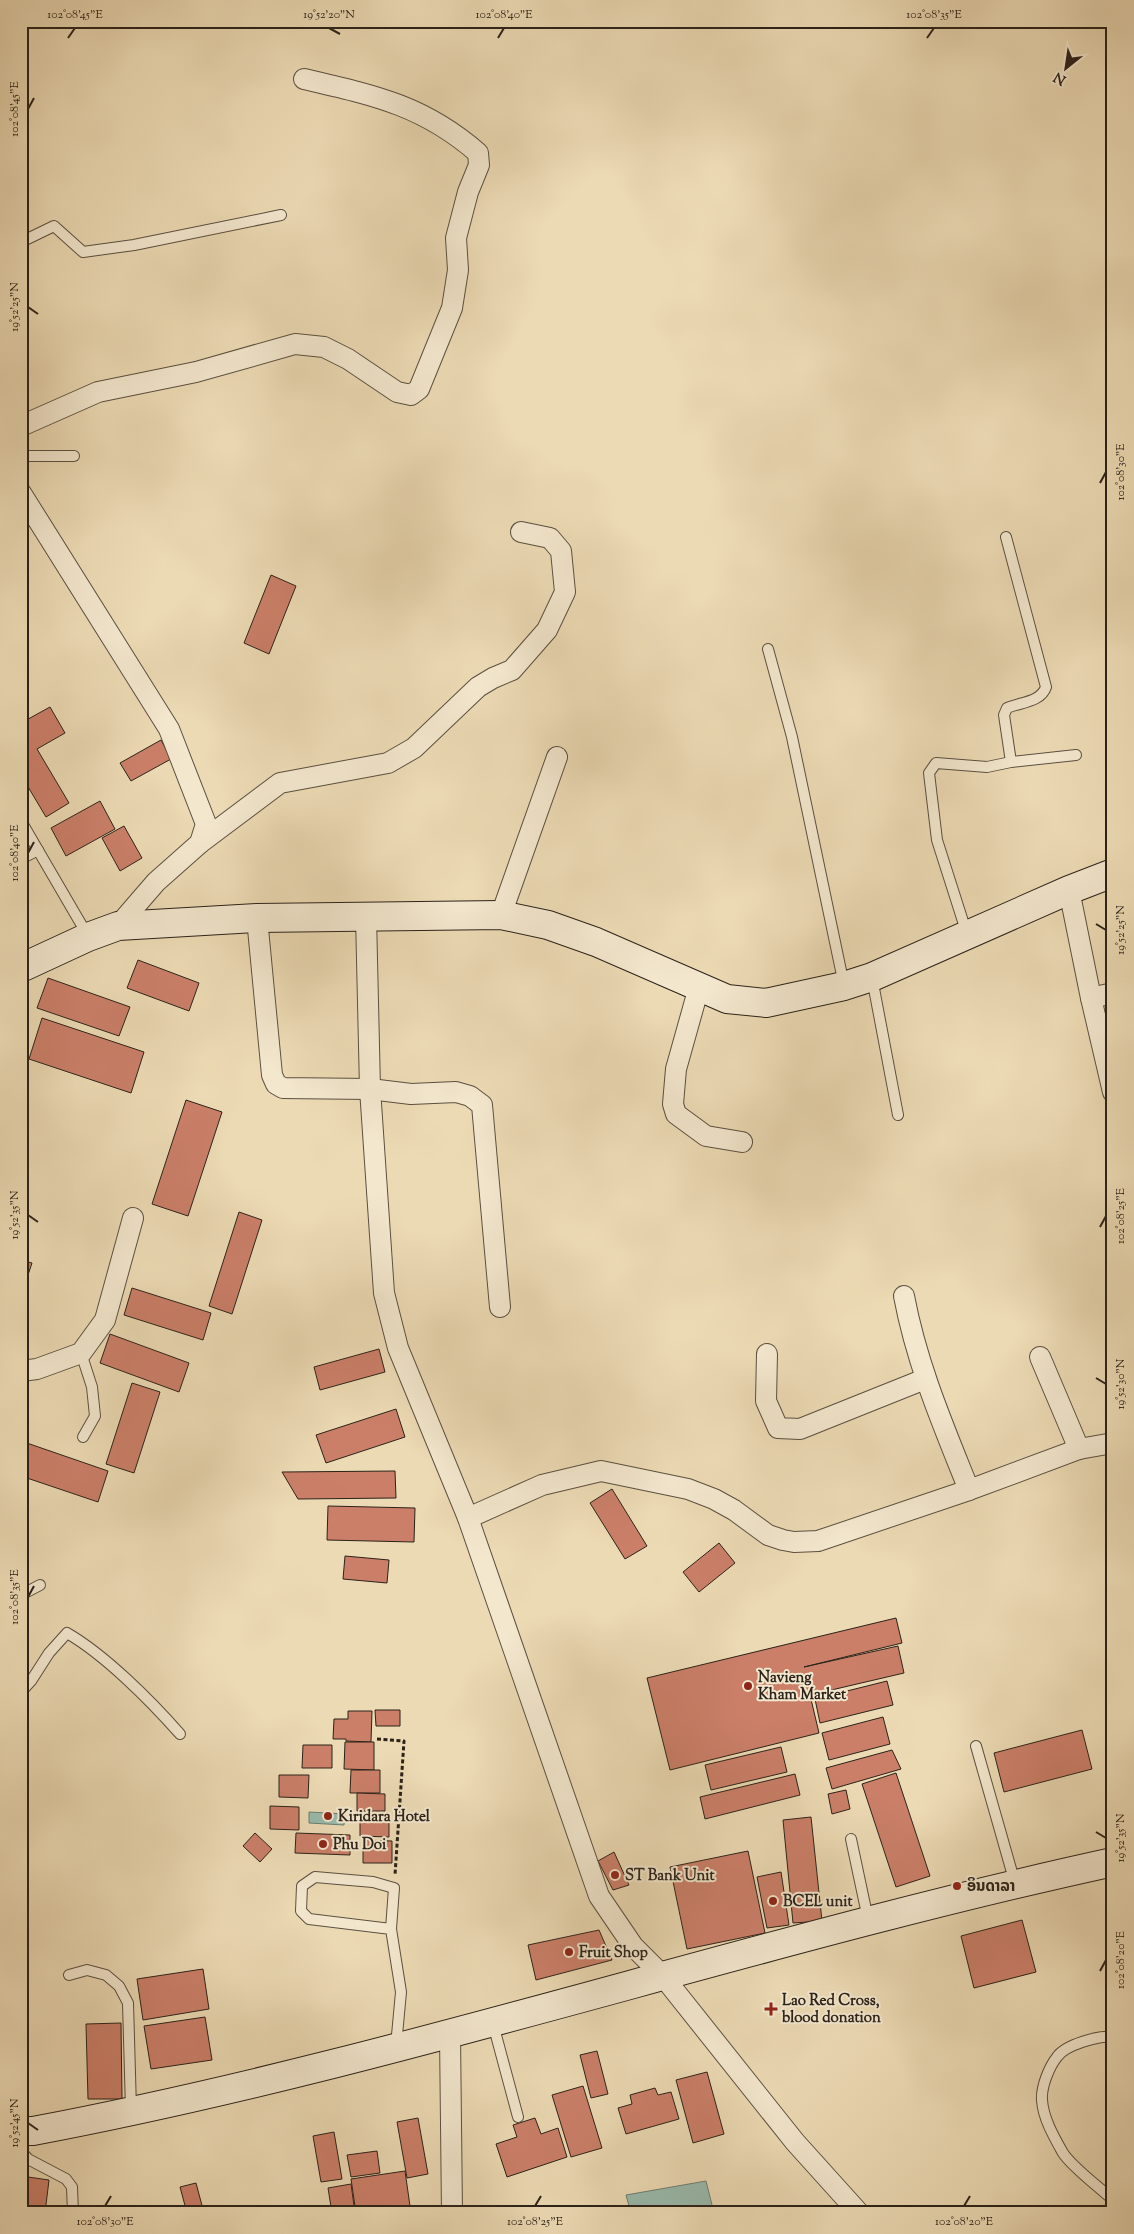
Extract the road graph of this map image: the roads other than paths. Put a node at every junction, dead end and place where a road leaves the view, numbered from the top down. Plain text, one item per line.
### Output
1 (304, 79) dead end
2 (281, 215) dead end
3 (21, 242) edge
4 (21, 426) edge
5 (21, 456) edge
6 (74, 456) dead end
7 (21, 493) edge
8 (521, 532) dead end
9 (1006, 537) dead end
10 (768, 649) dead end
11 (1076, 755) dead end
12 (557, 757) dead end
13 (1011, 762) junction
14 (21, 821) edge
15 (200, 843) junction
16 (38, 850) junction
17 (21, 859) edge
18 (1113, 873) edge
19 (1070, 890) junction
20 (501, 914) junction
21 (366, 916) junction
22 (257, 918) junction
23 (118, 926) junction
24 (967, 934) junction
25 (88, 937) junction
26 (21, 968) edge
27 (872, 977) junction
28 (844, 986) junction
29 (699, 987) junction
30 (1113, 993) edge
31 (1091, 998) junction
32 (370, 1089) junction
33 (1113, 1092) edge
34 (898, 1115) dead end
35 (742, 1142) dead end
36 (134, 1218) dead end
37 (904, 1296) dead end
38 (500, 1307) dead end
39 (80, 1354) junction
40 (767, 1354) dead end
41 (1040, 1357) dead end
42 (21, 1371) edge
43 (925, 1380) junction
44 (83, 1437) dead end
45 (1113, 1443) edge
46 (1080, 1449) junction
47 (969, 1490) junction
48 (468, 1518) junction
49 (40, 1585) dead end
50 (21, 1596) edge
51 (21, 1692) edge
52 (180, 1734) dead end
53 (976, 1746) dead end
54 (850, 1839) dead end
55 (1113, 1862) edge
56 (1015, 1883) junction
57 (868, 1922) junction
58 (391, 1929) junction
59 (69, 1975) dead end
60 (662, 1975) junction
61 (493, 2024) junction
62 (450, 2035) junction
63 (1113, 2036) edge
64 (396, 2048) junction
65 (131, 2112) junction
66 (518, 2117) dead end
67 (21, 2131) edge
68 (21, 2151) edge
69 (1113, 2200) edge
70 (73, 2213) edge
71 (452, 2213) edge
72 (859, 2213) edge

1 - 4 street
2 - 3 lane
5 - 6 lane
7 - 15 street
8 - 15 street
9 - 13 lane
10 - 28 lane
11 - 13 lane
12 - 20 street
13 - 24 lane
14 - 16 lane
15 - 23 street
16 - 17 lane
16 - 25 lane
18 - 19 street
19 - 24 street
19 - 31 street
20 - 21 street
20 - 29 street
21 - 22 street
21 - 32 street
22 - 23 street
22 - 32 street
23 - 25 street
24 - 27 street
25 - 26 street
27 - 28 street
27 - 34 lane
28 - 29 street
29 - 35 street
30 - 31 street
31 - 33 street
32 - 38 street
32 - 48 street
36 - 39 street
37 - 43 street
39 - 42 street
39 - 44 lane
40 - 43 street
41 - 46 street
43 - 47 street
45 - 46 street
46 - 47 street
47 - 48 street
48 - 60 street
49 - 50 lane
51 - 52 lane
53 - 56 lane
54 - 57 lane
55 - 56 street
56 - 57 street
57 - 60 street
58 - 58 lane
58 - 64 lane
59 - 65 lane
60 - 61 street
60 - 72 street
61 - 62 street
61 - 66 lane
62 - 64 street
62 - 71 street
63 - 69 lane
64 - 65 street
65 - 67 street
68 - 70 lane

